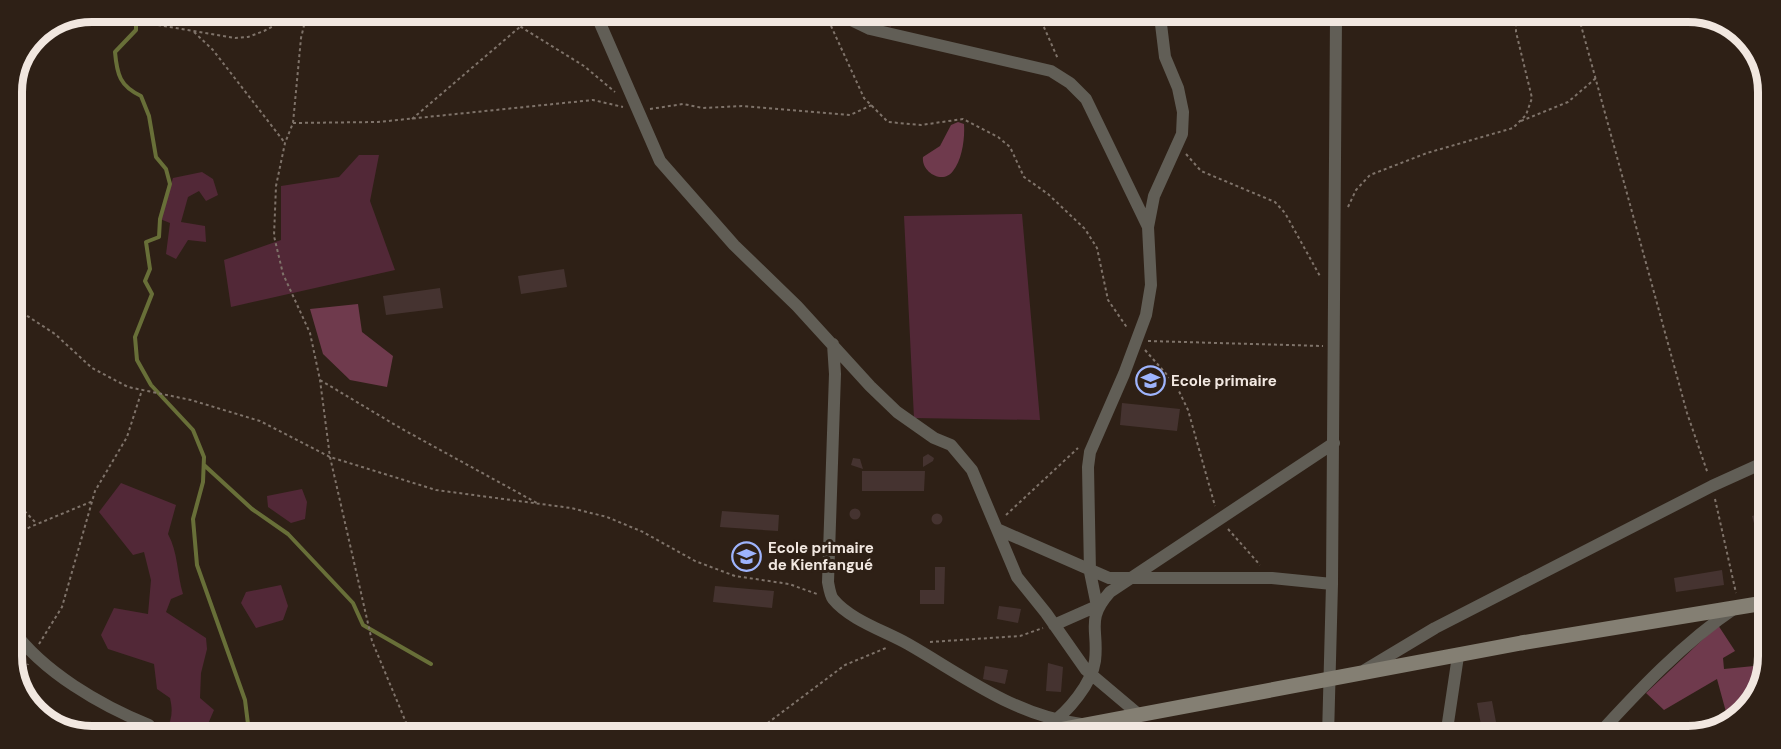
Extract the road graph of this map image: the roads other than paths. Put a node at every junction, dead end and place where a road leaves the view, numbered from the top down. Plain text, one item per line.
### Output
1 (600, 22) edge
2 (856, 22) edge
3 (1161, 22) edge
4 (1340, 22) edge
5 (1148, 227) junction
6 (833, 344) junction
7 (1334, 444) junction
8 (1758, 465) edge
9 (995, 525) junction
10 (1090, 572) junction
11 (1130, 578) junction
12 (1332, 584) junction
13 (1758, 604) edge
14 (1097, 606) junction
15 (1739, 606) junction
16 (1054, 624) junction
17 (23, 643) edge
18 (1458, 656) junction
19 (1091, 675) junction
20 (1356, 676) junction
21 (1331, 680) junction
22 (1137, 713) junction
23 (1054, 721) junction
24 (149, 726) edge
25 (1046, 726) edge
26 (1069, 726) edge
27 (1094, 726) edge
28 (1329, 726) edge
29 (1448, 726) edge
30 (1606, 726) edge

1 - 6 street
2 - 5 street
3 - 5 street
4 - 7 street
5 - 10 street
6 - 9 street
6 - 23 street
7 - 11 street
7 - 12 street
8 - 20 street
9 - 10 street
9 - 16 street
10 - 11 street
10 - 14 street
11 - 12 street
11 - 14 street
12 - 21 street
13 - 15 main road
14 - 16 street
14 - 19 street
15 - 18 main road
15 - 30 street
16 - 19 street
17 - 24 street
18 - 20 main road
18 - 29 street
19 - 22 street
19 - 23 street
20 - 21 main road
21 - 22 main road
21 - 28 street
22 - 27 main road
23 - 25 street
23 - 26 street

